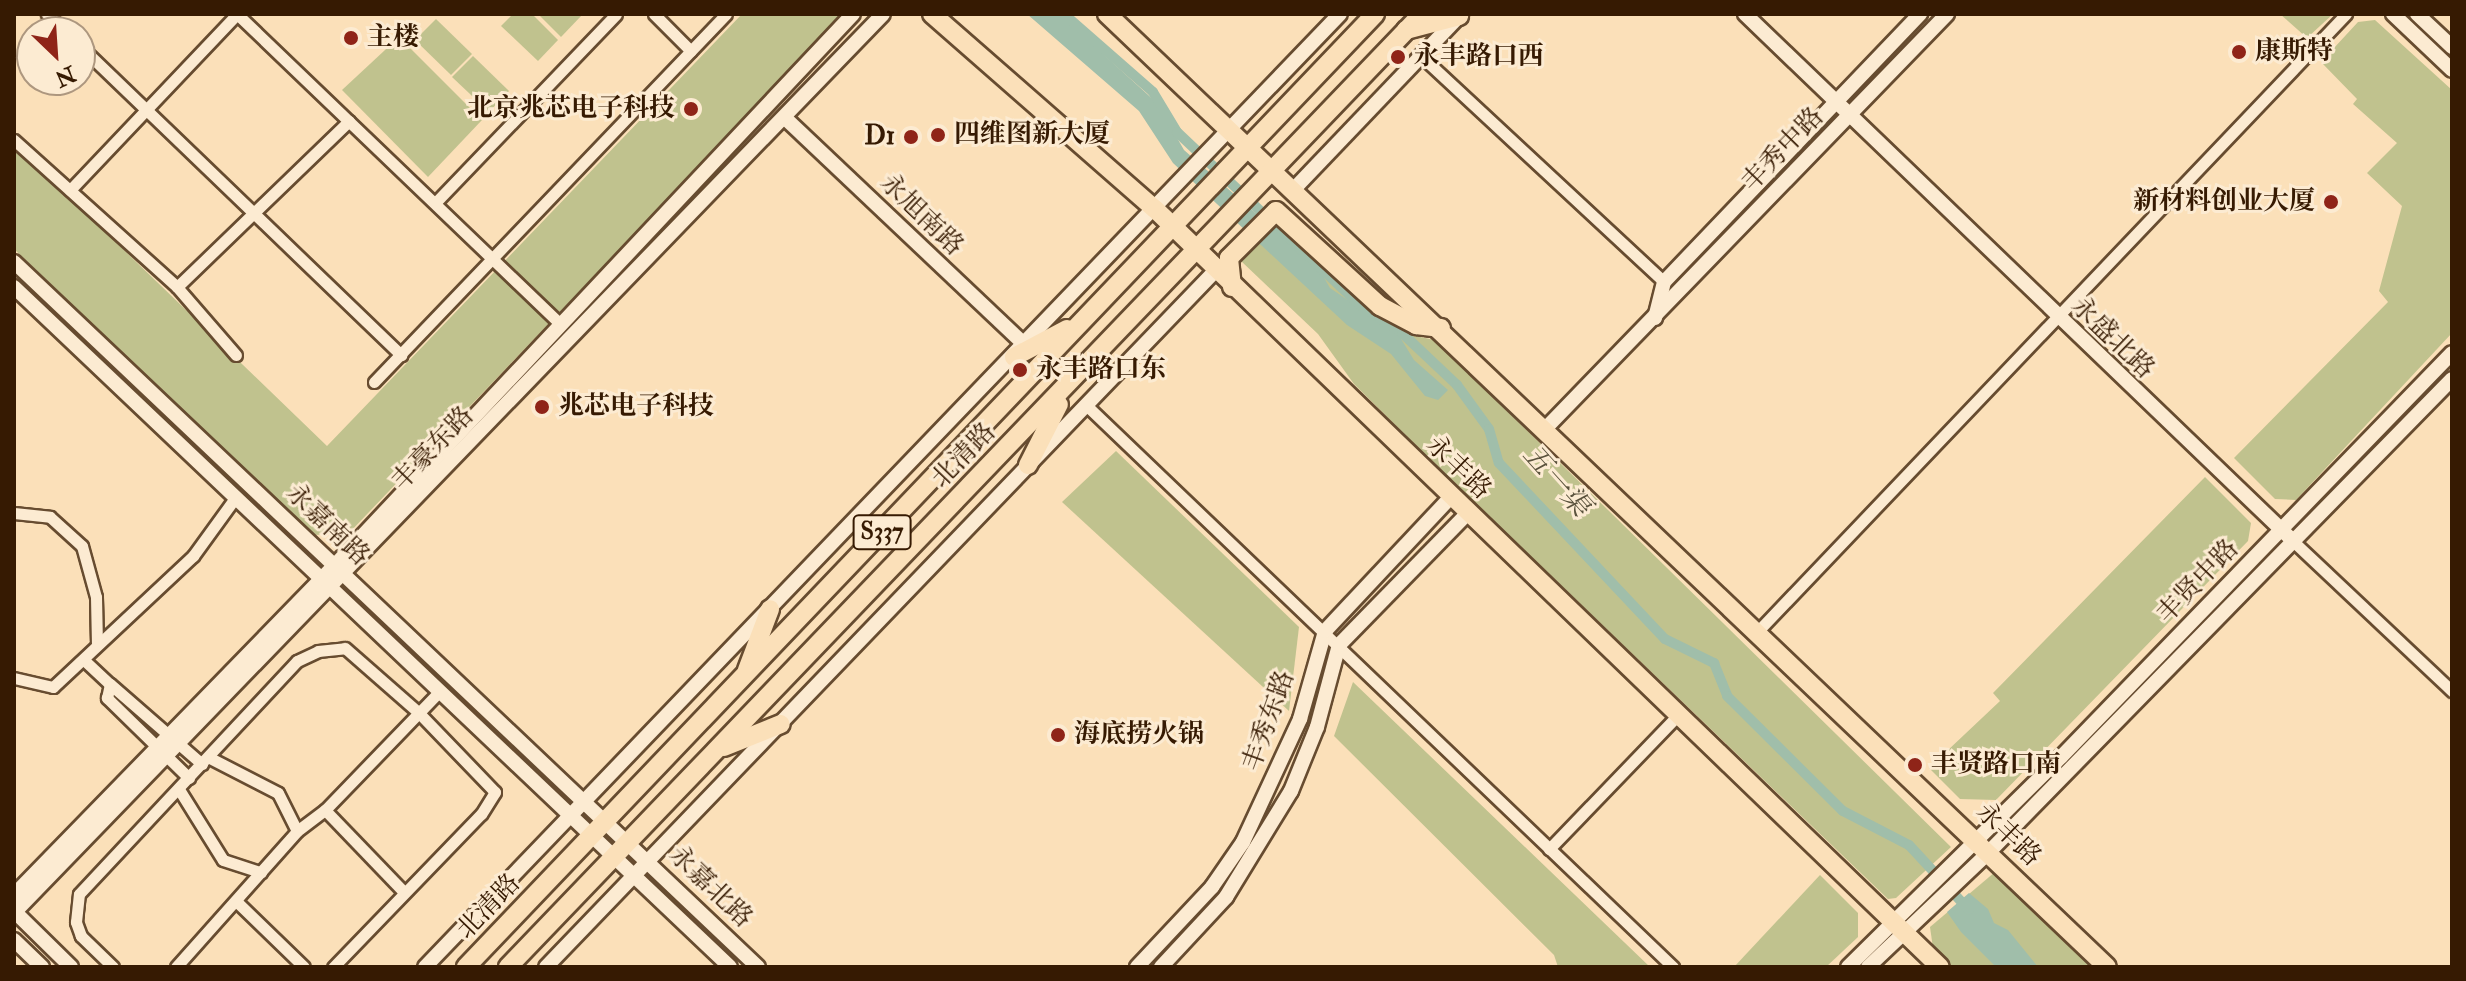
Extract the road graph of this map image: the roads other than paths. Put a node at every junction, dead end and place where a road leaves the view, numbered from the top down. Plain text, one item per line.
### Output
1 (237, 14) edge
2 (616, 14) edge
3 (654, 14) edge
4 (726, 14) edge
5 (853, 14) edge
6 (883, 14) edge
7 (932, 14) edge
8 (1107, 14) edge
9 (1340, 14) edge
10 (1375, 14) edge
11 (1422, 14) edge
12 (1745, 14) edge
13 (1920, 14) edge
14 (1947, 14) edge
15 (2346, 14) edge
16 (2393, 14) edge
17 (2417, 14) edge
18 (1460, 15) edge
19 (1406, 30) junction
20 (2452, 47) edge
21 (691, 51) junction
22 (1421, 56) junction
23 (96, 62) edge
24 (2452, 70) edge
25 (1836, 102) junction
26 (146, 110) junction
27 (1850, 116) junction
28 (785, 118) junction
29 (349, 121) junction
30 (1231, 129) junction
31 (14, 140) edge
32 (1247, 147) junction
33 (1272, 172) junction
34 (70, 190) junction
35 (1293, 190) junction
36 (436, 202) junction
37 (1155, 209) junction
38 (254, 210) junction
39 (1171, 226) junction
40 (1198, 250) junction
41 (494, 259) junction
42 (14, 262) edge
43 (1216, 270) junction
44 (1664, 282) junction
45 (177, 287) junction
46 (1232, 287) junction
47 (15, 289) edge
48 (2056, 317) junction
49 (1654, 321) junction
50 (1080, 322) junction
51 (561, 325) junction
52 (1441, 328) junction
53 (1020, 351) junction
54 (2452, 353) edge
55 (236, 355) dead end
56 (401, 355) junction
57 (2452, 379) edge
58 (374, 382) dead end
59 (1067, 387) junction
60 (1086, 405) junction
61 (1545, 429) junction
62 (1028, 465) junction
63 (1451, 497) junction
64 (235, 498) junction
65 (14, 513) edge
66 (1468, 513) junction
67 (2282, 531) junction
68 (2295, 543) junction
69 (340, 570) junction
70 (326, 584) junction
71 (770, 609) junction
72 (1325, 631) junction
73 (1757, 632) junction
74 (97, 643) junction
75 (1339, 645) junction
76 (85, 661) junction
77 (14, 678) edge
78 (744, 678) junction
79 (2452, 691) edge
80 (439, 692) junction
81 (418, 712) junction
82 (1680, 713) junction
83 (781, 724) junction
84 (169, 745) junction
85 (718, 750) junction
86 (206, 761) junction
87 (189, 778) junction
88 (180, 791) junction
89 (584, 802) junction
90 (325, 810) junction
91 (571, 816) junction
92 (607, 823) junction
93 (297, 831) junction
94 (593, 837) junction
95 (628, 842) junction
96 (1983, 847) junction
97 (1549, 849) junction
98 (614, 857) junction
99 (648, 862) junction
100 (261, 872) junction
101 (634, 876) junction
102 (404, 892) junction
103 (14, 895) edge
104 (237, 902) junction
105 (14, 912) edge
106 (1899, 928) junction
107 (14, 940) edge
108 (465, 965) edge
109 (42, 967) edge
110 (71, 967) edge
111 (113, 967) edge
112 (176, 967) edge
113 (304, 967) edge
114 (333, 967) edge
115 (425, 967) edge
116 (508, 967) edge
117 (546, 967) edge
118 (730, 967) edge
119 (758, 967) edge
120 (1137, 967) edge
121 (1161, 967) edge
122 (1673, 967) edge
123 (1848, 967) edge
124 (1868, 967) edge
125 (1940, 967) edge
126 (2107, 967) edge

1 - 26 street
1 - 29 street
2 - 36 street
3 - 21 street
4 - 21 street
5 - 51 street, 丰豪东路
6 - 28 street, 丰豪东路
7 - 37 main road, 永丰路
8 - 30 main road, 永丰路
9 - 30 street
10 - 32 main road, 北清路
11 - 19 main road, 北清路 / S337
12 - 25 street, 永盛北路
13 - 25 street, 丰秀中路
14 - 27 street, 丰秀中路
15 - 48 street
16 - 24 street
17 - 20 street
18 - 19 main road
18 - 22 street
19 - 33 main road, 北清路 / S337
21 - 41 street
22 - 35 street
22 - 44 street
23 - 26 street
25 - 27 street, 永盛北路
25 - 44 street, 丰秀中路
26 - 34 street
26 - 38 street
27 - 48 street, 永盛北路
27 - 49 street, 丰秀中路
28 - 53 street, 永旭南路
28 - 69 street, 丰豪东路
29 - 36 street
29 - 38 street
30 - 32 main road, 永丰路
30 - 37 street, 北清路
31 - 34 street
32 - 33 main road, 永丰路
32 - 39 main road, 北清路
33 - 35 main road, 永丰路
33 - 40 main road, 北清路 / S337
34 - 45 street
35 - 52 main road, 永丰路
36 - 41 street
37 - 39 main road, 永丰路
37 - 53 street, 北清路
38 - 45 street
38 - 56 street
39 - 40 main road, 永丰路
39 - 50 main road, 北清路 / S337
40 - 43 main road, 永丰路
40 - 59 main road, 北清路 / S337
41 - 51 street
41 - 56 street
42 - 69 street, 永嘉南路
43 - 46 main road, 永丰路
43 - 60 street, 北清路
44 - 49 street, 丰秀中路
45 - 55 street
46 - 52 main road
46 - 63 main road, 永丰路
47 - 64 street, 永嘉南路
48 - 67 street, 永盛北路
48 - 73 street
49 - 61 street, 丰秀中路
50 - 53 main road
50 - 78 main road, 北清路 / S337
51 - 69 street, 丰豪东路
52 - 61 main road, 永丰路
53 - 71 street, 北清路
54 - 67 street, 丰贤中路
56 - 58 street
57 - 68 street, 丰贤中路
59 - 62 main road
59 - 85 main road, 北清路 / S337
60 - 62 street, 北清路
60 - 72 street
61 - 73 main road, 永丰路
62 - 83 street, 北清路
63 - 66 main road, 永丰路
63 - 72 street, 丰秀东路
64 - 70 street, 永嘉南路
64 - 74 street
65 - 74 street
66 - 75 street, 丰秀东路
66 - 82 main road, 永丰路
67 - 68 street, 永盛北路
67 - 96 street, 丰贤中路
68 - 79 street, 永盛北路
68 - 96 street, 丰贤中路
69 - 70 street, 丰豪东路
69 - 89 street, 永嘉南路
70 - 80 street, 永嘉南路
70 - 84 street, 丰豪东路
71 - 78 main road
71 - 89 street, 北清路
72 - 75 street
72 - 120 street, 丰秀东路
73 - 96 main road, 永丰路
74 - 76 street
75 - 97 street
75 - 121 street, 丰秀东路
76 - 77 street
76 - 84 street
78 - 92 main road, 北清路 / S337
80 - 81 street
80 - 91 street, 永嘉南路
81 - 86 street
81 - 90 street
81 - 102 street
82 - 97 street
82 - 106 main road, 永丰路
83 - 85 main road
83 - 99 street, 北清路
84 - 86 street
84 - 87 street
84 - 103 street, 丰豪东路
84 - 105 street, 丰豪东路
85 - 95 main road, 北清路 / S337
86 - 87 street
86 - 93 street
87 - 88 street
88 - 100 street
88 - 111 street
89 - 91 street, 北清路
89 - 92 street, 永嘉南路
90 - 93 street
90 - 102 street
91 - 94 street, 永嘉南路
91 - 115 street, 北清路
92 - 94 main road, 北清路 / S337
92 - 95 street, 永嘉北路
93 - 100 street
94 - 98 street, 永嘉北路
94 - 108 main road, 北清路 / S337
95 - 98 main road, 北清路 / S337
95 - 99 street, 永嘉北路
96 - 106 street
96 - 126 main road, 永丰路
97 - 122 street
98 - 101 street, 永嘉北路
98 - 116 main road, 北清路 / S337
99 - 101 street, 北清路
99 - 119 street, 永嘉北路
100 - 104 street
101 - 117 street, 北清路
101 - 118 street, 永嘉北路
102 - 114 street
104 - 112 street
104 - 113 street
105 - 110 street
106 - 123 street
106 - 124 street
106 - 125 main road, 永丰路
107 - 109 street

